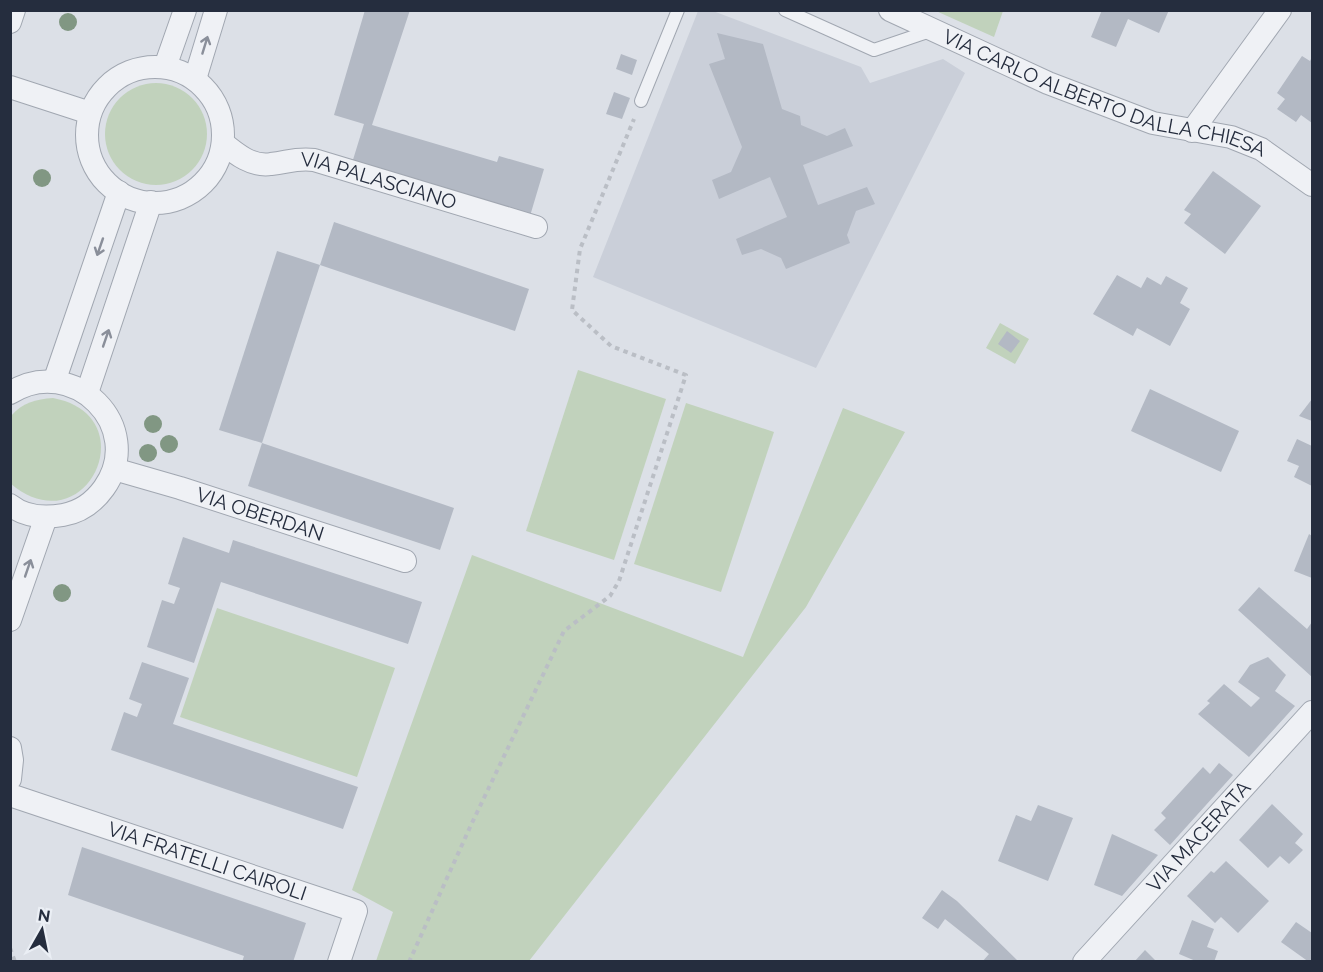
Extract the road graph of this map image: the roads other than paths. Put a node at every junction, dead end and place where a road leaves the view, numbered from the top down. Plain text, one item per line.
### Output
1 (14, 10) edge
2 (185, 10) edge
3 (216, 10) edge
4 (678, 10) edge
5 (785, 10) edge
6 (890, 10) edge
7 (1280, 10) edge
8 (10, 22) edge
9 (935, 30) junction
10 (165, 68) junction
11 (195, 79) junction
12 (10, 87) edge
13 (641, 101) road end
14 (90, 113) junction
15 (1192, 131) junction
16 (223, 143) junction
17 (1312, 185) edge
18 (119, 192) junction
19 (151, 202) junction
20 (536, 227) dead end
21 (54, 382) junction
22 (10, 393) edge
23 (87, 393) junction
24 (114, 469) junction
25 (12, 512) edge
26 (46, 517) junction
27 (405, 561) dead end
28 (10, 620) edge
29 (1312, 712) edge
30 (10, 748) edge
31 (10, 779) edge
32 (10, 795) edge
33 (339, 962) edge
34 (1084, 962) edge

1 - 8 street
2 - 10 street
11 -> 3 street
4 - 13 lane
5 - 9 lane
6 - 9 street, VIA CARLO ALBERTO DALLA CHIESA
7 - 15 street
9 - 15 street, VIA CARLO ALBERTO DALLA CHIESA
10 - 11 street
10 - 14 street
11 - 16 street
12 - 14 street
14 - 18 street
15 - 17 street, VIA CARLO ALBERTO DALLA CHIESA
16 - 19 street
16 - 20 street, VIA PALASCIANO
18 - 19 street
18 -> 21 street
23 -> 19 street
21 - 22 street
21 - 23 street
23 - 24 street
24 - 26 street
24 - 27 street, VIA OBERDAN
25 - 26 street
28 -> 26 street
29 - 34 street, VIA MACERATA
30 - 31 street
32 - 33 street, VIA FRATELLI CAIROLI

